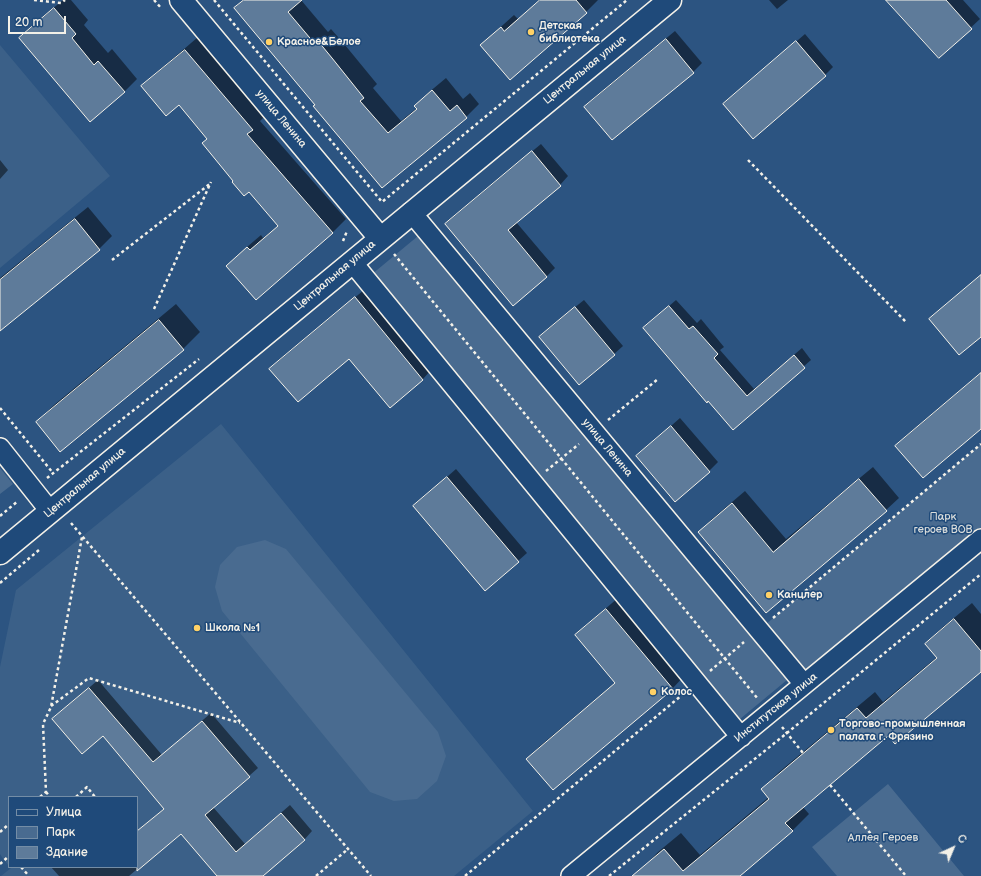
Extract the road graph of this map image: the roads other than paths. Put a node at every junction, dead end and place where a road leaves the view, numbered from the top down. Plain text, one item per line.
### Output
1 (181, 0) edge
2 (670, 0) edge
3 (411, 212) junction
4 (386, 245) junction
5 (352, 262) junction
6 (0, 448) edge
7 (50, 511) junction
8 (981, 539) edge
9 (0, 553) edge
10 (804, 684) junction
11 (741, 737) junction
12 (571, 876) edge

1 - 4 street, улица Ленина
2 - 3 street, Центральная улица
3 - 4 street, Центральная улица
3 - 10 street, улица Ленина
4 - 5 street, Центральная улица
5 - 7 street, Центральная улица
5 - 11 street
6 - 7 street
7 - 9 street, Центральная улица
8 - 10 street, Институтская улица
10 - 11 street, Институтская улица
11 - 12 street, Институтская улица

